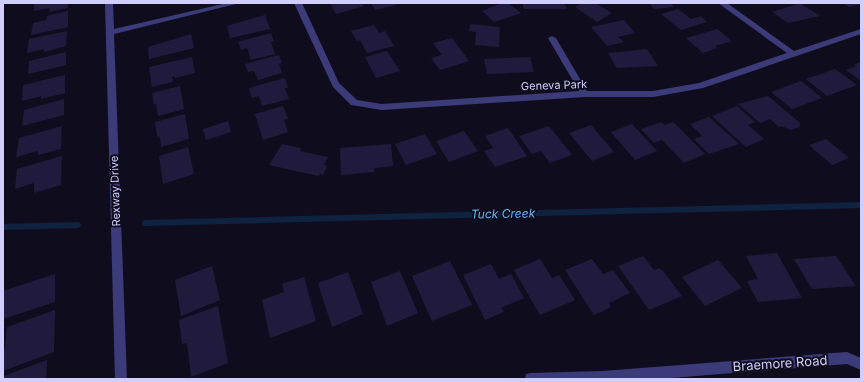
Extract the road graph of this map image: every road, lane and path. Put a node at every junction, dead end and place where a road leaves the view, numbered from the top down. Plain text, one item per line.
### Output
1 (109, 3) edge
2 (236, 3) edge
3 (298, 3) edge
4 (722, 3) edge
5 (861, 31) edge
6 (110, 32) junction
7 (552, 38) dead end
8 (792, 53) junction
9 (585, 94) junction
10 (861, 364) edge
11 (603, 378) edge
12 (121, 379) edge
13 (531, 379) edge

1 - 6 street, Rexway Drive
2 - 6 street
3 - 9 street, Geneva Park
4 - 8 street
5 - 8 street, Geneva Park
6 - 12 street, Rexway Drive
7 - 9 street
8 - 9 street, Geneva Park
10 - 11 street, Braemore Road
11 - 13 street, Braemore Road

